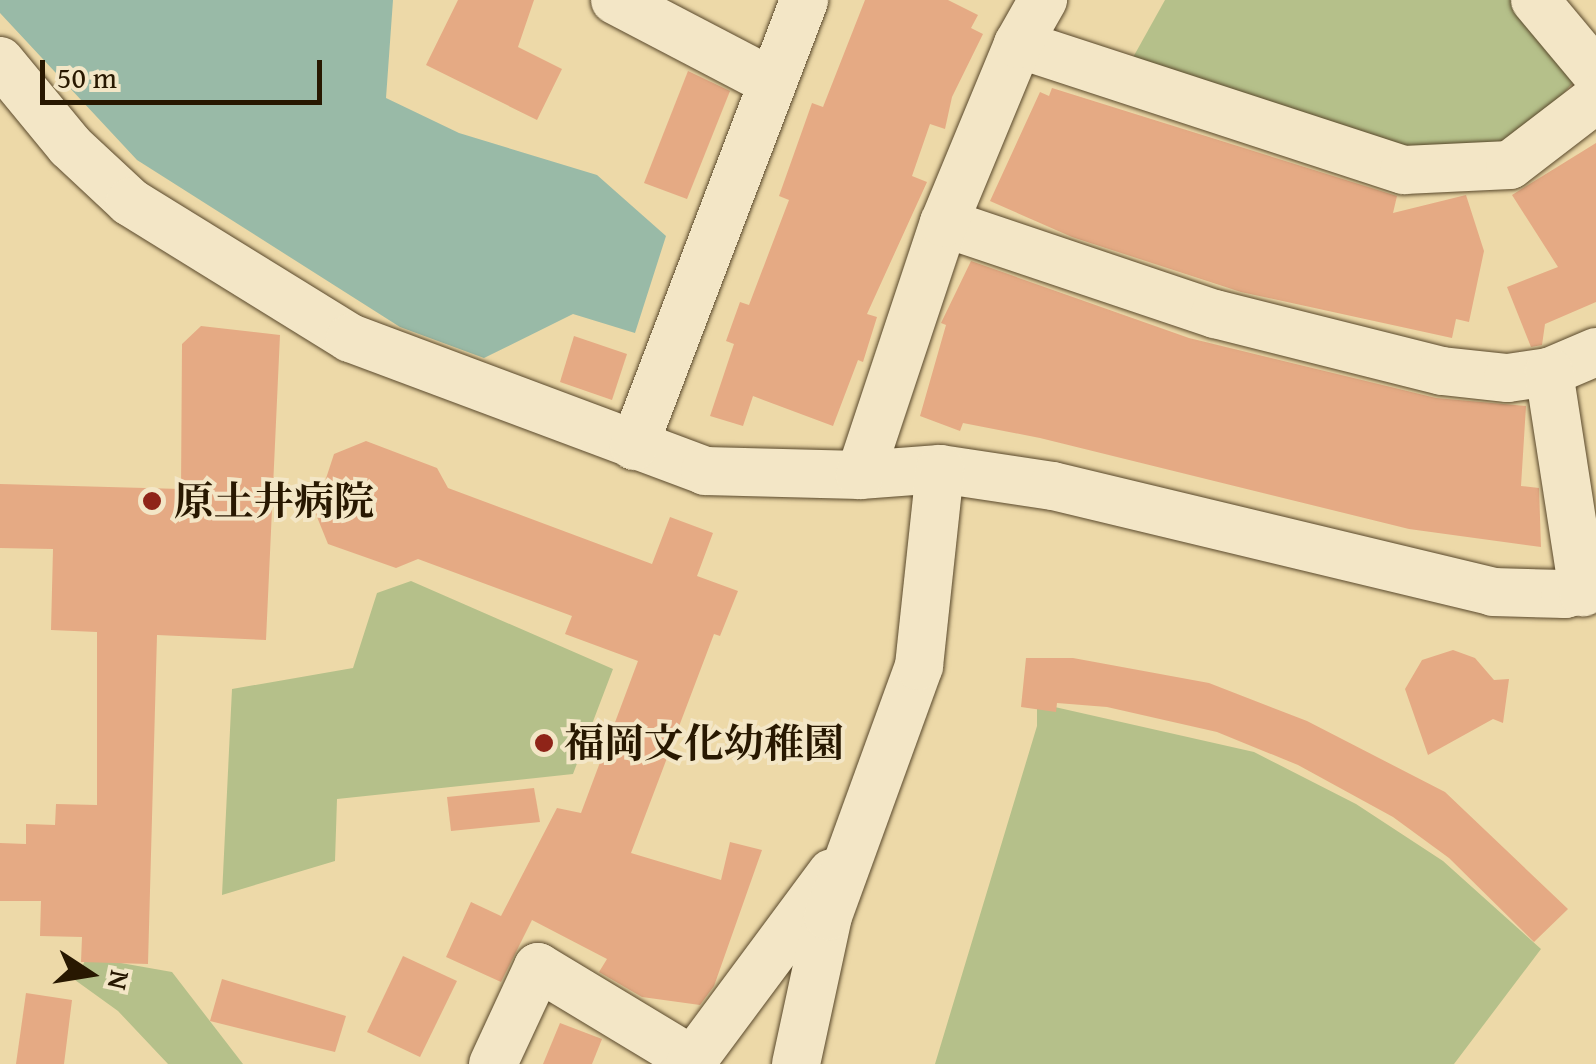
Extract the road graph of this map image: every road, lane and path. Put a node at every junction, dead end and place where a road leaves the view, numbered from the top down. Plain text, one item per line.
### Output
1 (615, 0) edge
2 (804, 0) edge
3 (1043, 0) edge
4 (1535, 0) edge
5 (1018, 44) junction
6 (0, 60) edge
7 (1596, 73) edge
8 (772, 82) junction
9 (1596, 98) edge
10 (944, 223) junction
11 (1596, 352) edge
12 (1548, 372) junction
13 (634, 446) junction
14 (940, 469) junction
15 (860, 475) junction
16 (1585, 599) edge
17 (849, 850) junction
18 (691, 1062) edge
19 (493, 1064) edge
20 (796, 1064) edge

1 - 8 street
2 - 8 street
3 - 5 street
4 - 7 street
5 - 9 street
5 - 10 street
6 - 13 street
8 - 13 street
10 - 12 street
10 - 15 street
11 - 12 street
12 - 16 street
13 - 15 street
14 - 15 street
14 - 16 street
14 - 17 street
17 - 18 street
17 - 20 street
18 - 19 street

